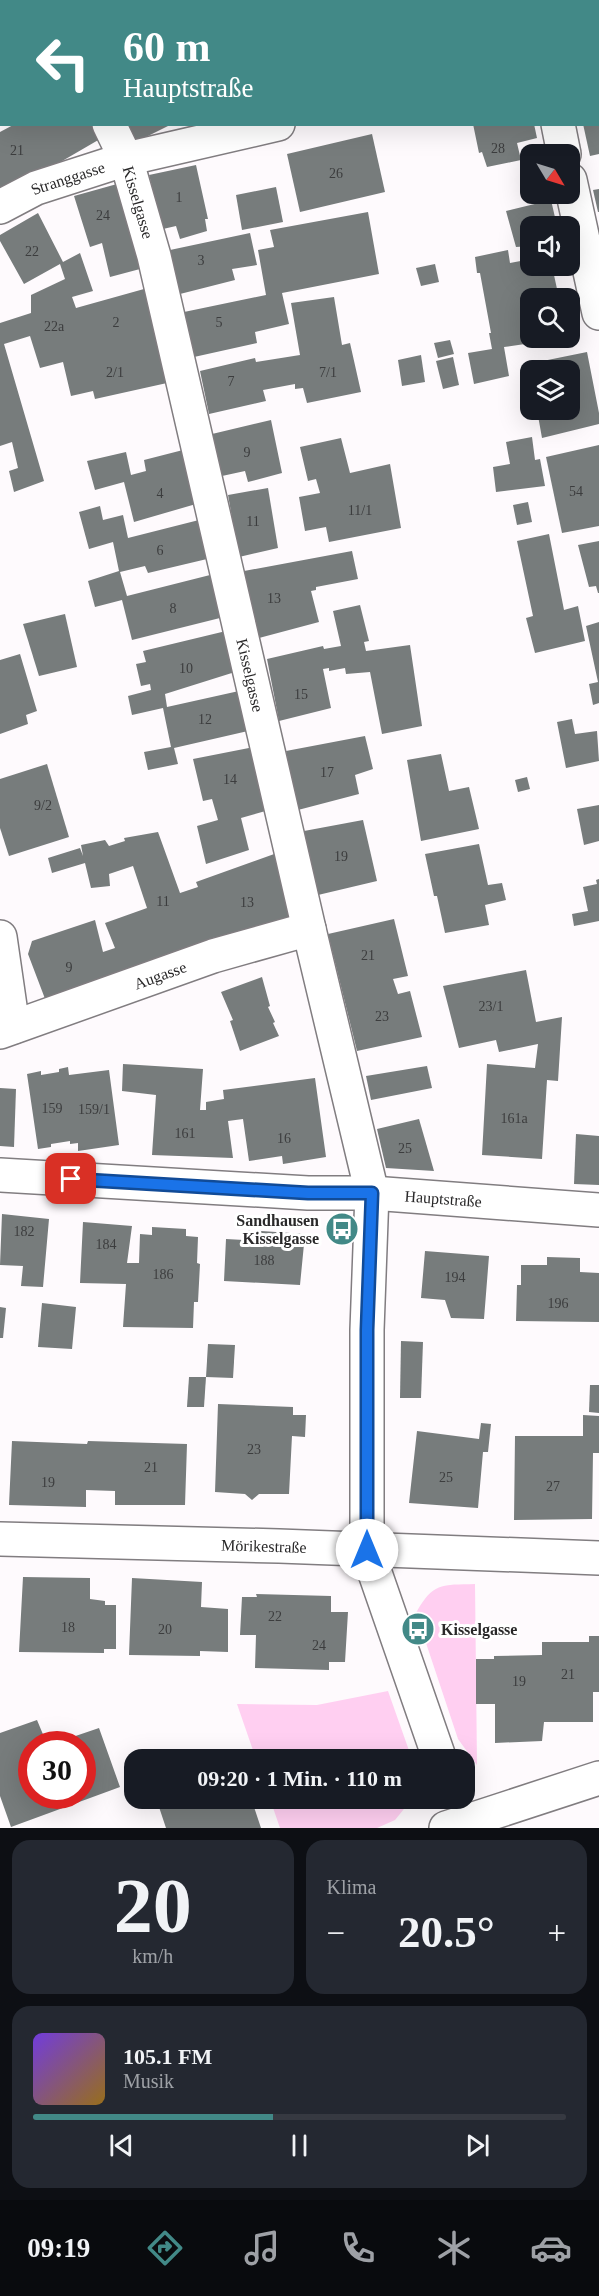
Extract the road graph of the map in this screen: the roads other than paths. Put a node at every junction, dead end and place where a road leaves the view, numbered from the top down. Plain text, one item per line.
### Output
1 (110, 126) edge
2 (269, 126) edge
3 (558, 126) edge
4 (562, 144) edge
5 (126, 159) junction
6 (575, 204) edge
7 (0, 207) edge
8 (599, 313) edge
9 (309, 929) junction
10 (0, 938) edge
11 (6, 1030) edge
12 (0, 1175) edge
13 (372, 1193) junction
14 (599, 1210) edge
15 (0, 1539) edge
16 (367, 1550) junction
17 (599, 1558) edge
18 (436, 1749) edge
19 (599, 1778) edge
20 (453, 1816) edge

1 - 5 street, Kisselgasse
2 - 5 street, Stranggasse
3 - 4 street
5 - 7 street, Stranggasse
5 - 9 street, Kisselgasse
6 - 8 street
9 - 11 street, Augasse
9 - 13 street, Kisselgasse
10 - 11 street, Augasse
12 - 13 street, Hauptstraße
13 - 14 street, Hauptstraße
13 - 16 street, Kisselgasse
15 - 16 street, Mörikestraße
16 - 17 street, Mörikestraße
16 - 18 street, Kisselgasse
19 - 20 street

